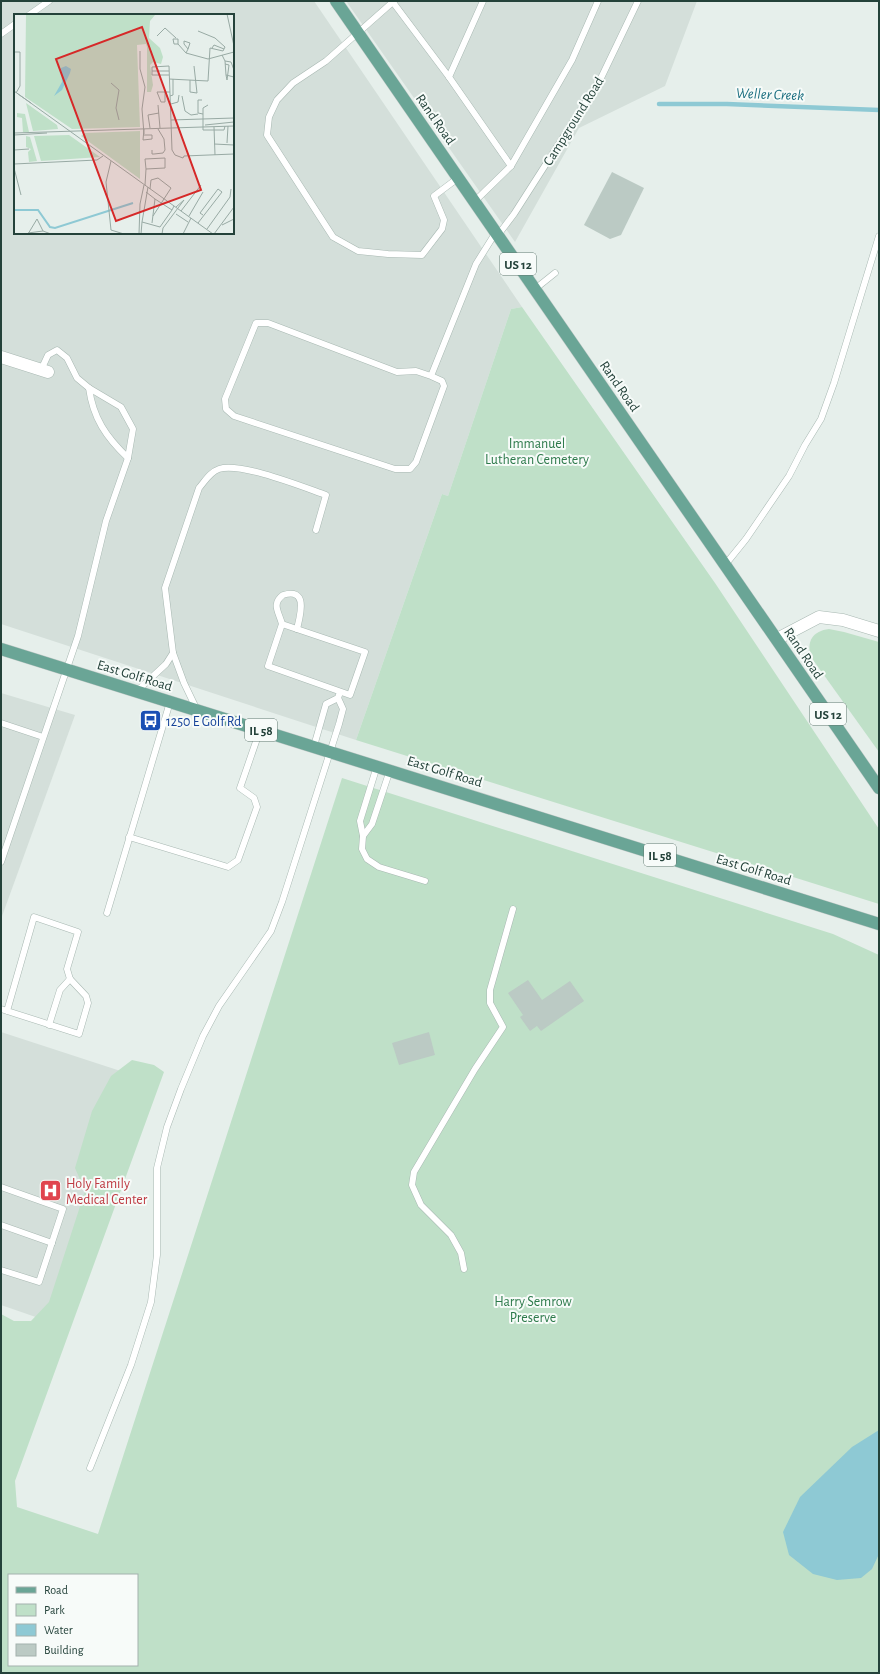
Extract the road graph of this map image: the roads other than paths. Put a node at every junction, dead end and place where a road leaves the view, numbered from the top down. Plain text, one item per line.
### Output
1 (49, 1) edge
2 (336, 1) edge
3 (483, 1) edge
4 (598, 1) edge
5 (638, 1) edge
6 (393, 2) edge
7 (30, 14) edge
8 (14, 25) edge
9 (1, 34) edge
10 (359, 34) junction
11 (448, 77) junction
12 (511, 166) junction
13 (458, 178) junction
14 (475, 201) junction
15 (497, 234) junction
16 (879, 236) edge
17 (555, 273) dead end
18 (536, 289) junction
19 (1, 357) edge
20 (45, 371) joint
21 (431, 376) junction
22 (89, 388) junction
23 (128, 458) junction
24 (316, 530) dead end
25 (725, 565) junction
26 (282, 624) junction
27 (296, 629) junction
28 (879, 631) edge
29 (777, 639) junction
30 (1, 649) edge
31 (173, 653) junction
32 (67, 670) junction
33 (137, 691) junction
34 (339, 695) junction
35 (170, 702) junction
36 (197, 710) junction
37 (1, 723) edge
38 (260, 730) junction
39 (43, 737) junction
40 (314, 746) junction
41 (331, 752) junction
42 (377, 766) junction
43 (390, 770) junction
44 (879, 788) edge
45 (363, 836) junction
46 (129, 838) junction
47 (1, 862) edge
48 (425, 881) dead end
49 (513, 909) dead end
50 (107, 913) dead end
51 (878, 923) edge
52 (70, 979) junction
53 (4, 1010) edge
54 (49, 1024) junction
55 (1, 1187) edge
56 (1, 1225) edge
57 (52, 1243) junction
58 (464, 1269) dead end
59 (1, 1270) edge
60 (90, 1468) dead end

1 - 7 lane
2 - 10 main road, Rand Road / US 12
3 - 11 lane
4 - 12 lane
5 - 15 lane, Campground Road
6 - 10 lane
6 - 11 lane
8 - 9 lane
10 - 13 main road, Rand Road / US 12
10 - 13 lane
11 - 12 lane
12 - 14 lane
13 - 14 main road, Rand Road / US 12
14 - 15 main road, Rand Road / US 12
15 - 18 main road, Rand Road / US 12
15 - 21 lane, Campground Road
16 - 25 lane
17 - 18 lane
18 - 25 main road, Rand Road / US 12
19 - 20 street
20 - 22 lane
21 - 21 lane
22 - 23 lane
22 - 23 lane
23 - 32 lane
24 - 31 lane
25 - 29 main road, Rand Road / US 12
26 - 27 lane
26 - 27 lane
26 - 34 lane
27 - 34 lane
28 - 29 street
29 - 44 main road, Rand Road / US 12
30 - 32 main road, East Golf Road / IL 58
31 - 33 lane
31 - 36 lane
32 - 33 main road, East Golf Road / IL 58
32 - 39 lane
33 - 35 main road, East Golf Road / IL 58
34 - 40 lane
34 - 41 lane
35 - 36 main road, East Golf Road / IL 58
35 - 46 lane
36 - 38 main road, East Golf Road / IL 58
37 - 39 lane
38 - 40 main road, East Golf Road / IL 58
38 - 46 lane
39 - 47 lane
40 - 41 main road, East Golf Road / IL 58
41 - 42 main road, East Golf Road / IL 58
41 - 60 lane
42 - 43 main road, East Golf Road / IL 58
42 - 45 lane
43 - 45 lane
43 - 51 main road, East Golf Road / IL 58
45 - 48 lane
46 - 50 lane
49 - 58 lane
52 - 53 lane
52 - 54 lane
52 - 54 lane
53 - 54 lane
55 - 57 lane
56 - 57 lane
57 - 59 lane

